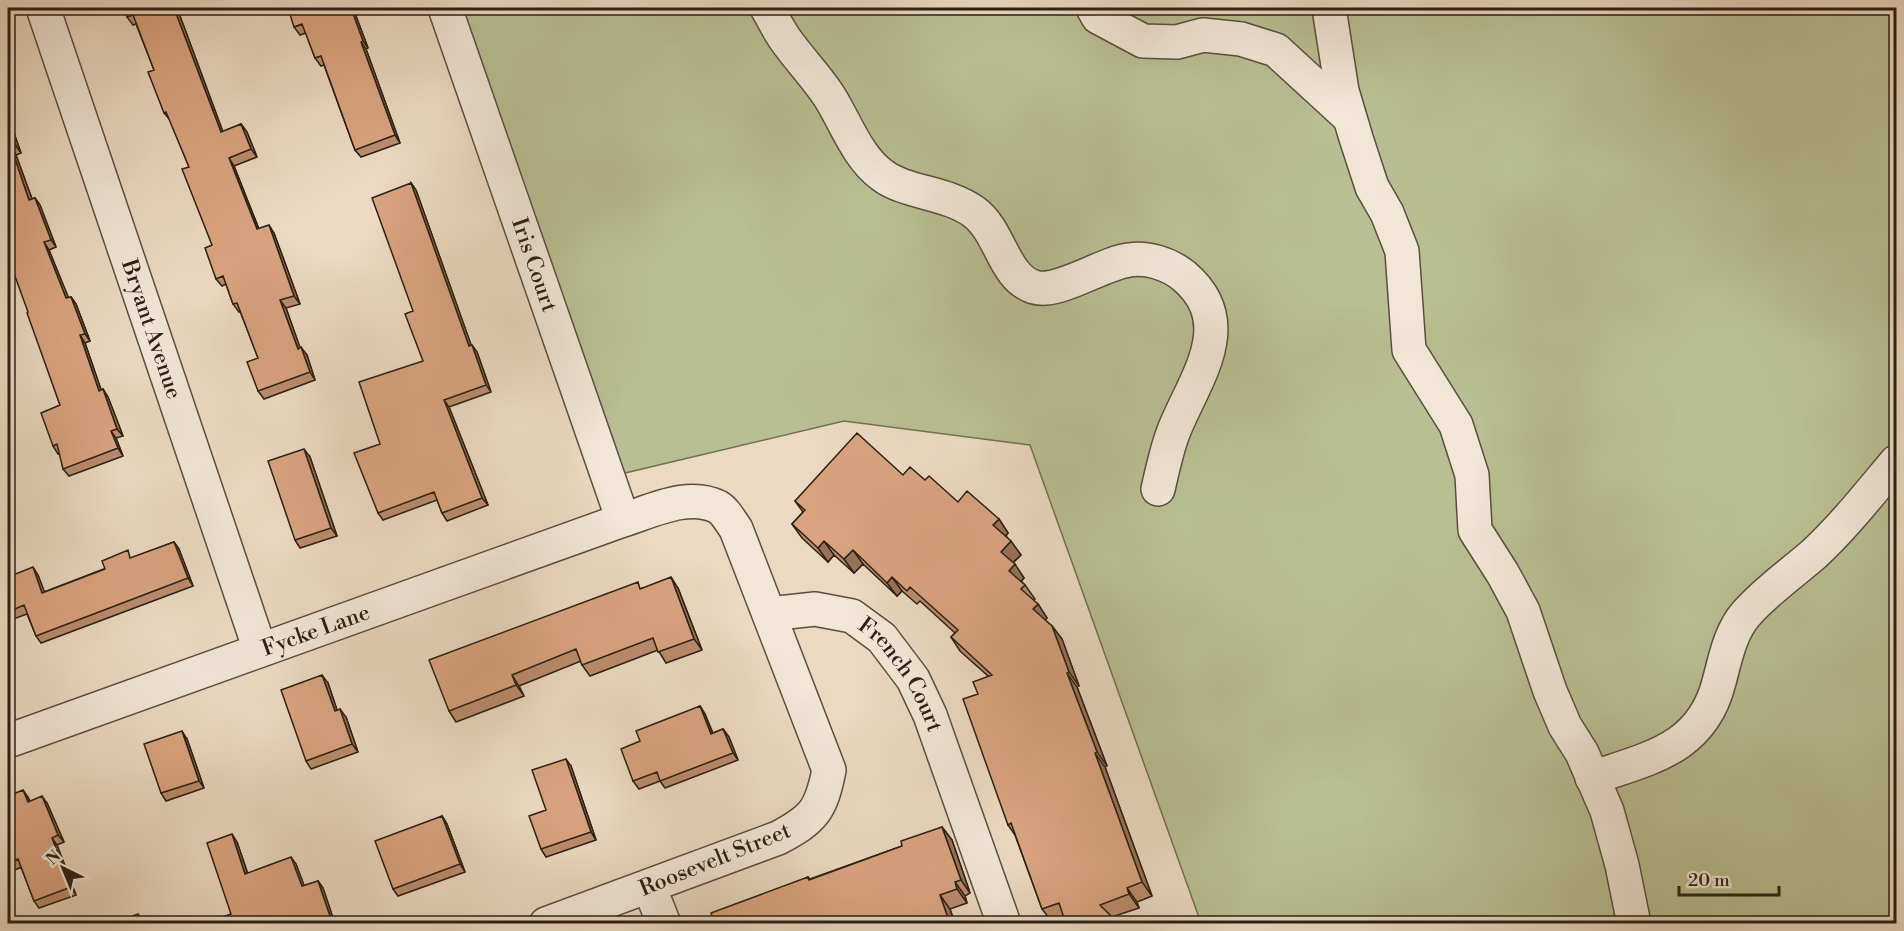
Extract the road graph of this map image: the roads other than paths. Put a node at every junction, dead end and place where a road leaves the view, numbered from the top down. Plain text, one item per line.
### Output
1 (44, 8) edge
2 (445, 8) edge
3 (766, 8) edge
4 (1094, 8) edge
5 (1329, 8) edge
6 (1349, 117) junction
7 (1896, 462) edge
8 (1158, 489) dead end
9 (623, 520) junction
10 (769, 614) junction
11 (260, 650) junction
12 (8, 741) edge
13 (1592, 777) junction
14 (649, 886) junction
15 (546, 924) edge
16 (664, 924) edge
17 (1004, 924) edge
18 (1634, 924) edge

1 - 11 street, Bryant Avenue
2 - 9 street, Iris Court
3 - 8 street
4 - 6 street
5 - 6 street
6 - 13 street
7 - 13 street
9 - 10 street
9 - 11 street, Fycke Lane
10 - 14 street, Roosevelt Street
10 - 17 street, French Court
11 - 12 street, Fycke Lane
13 - 18 street
14 - 15 street, Roosevelt Street
14 - 16 street

